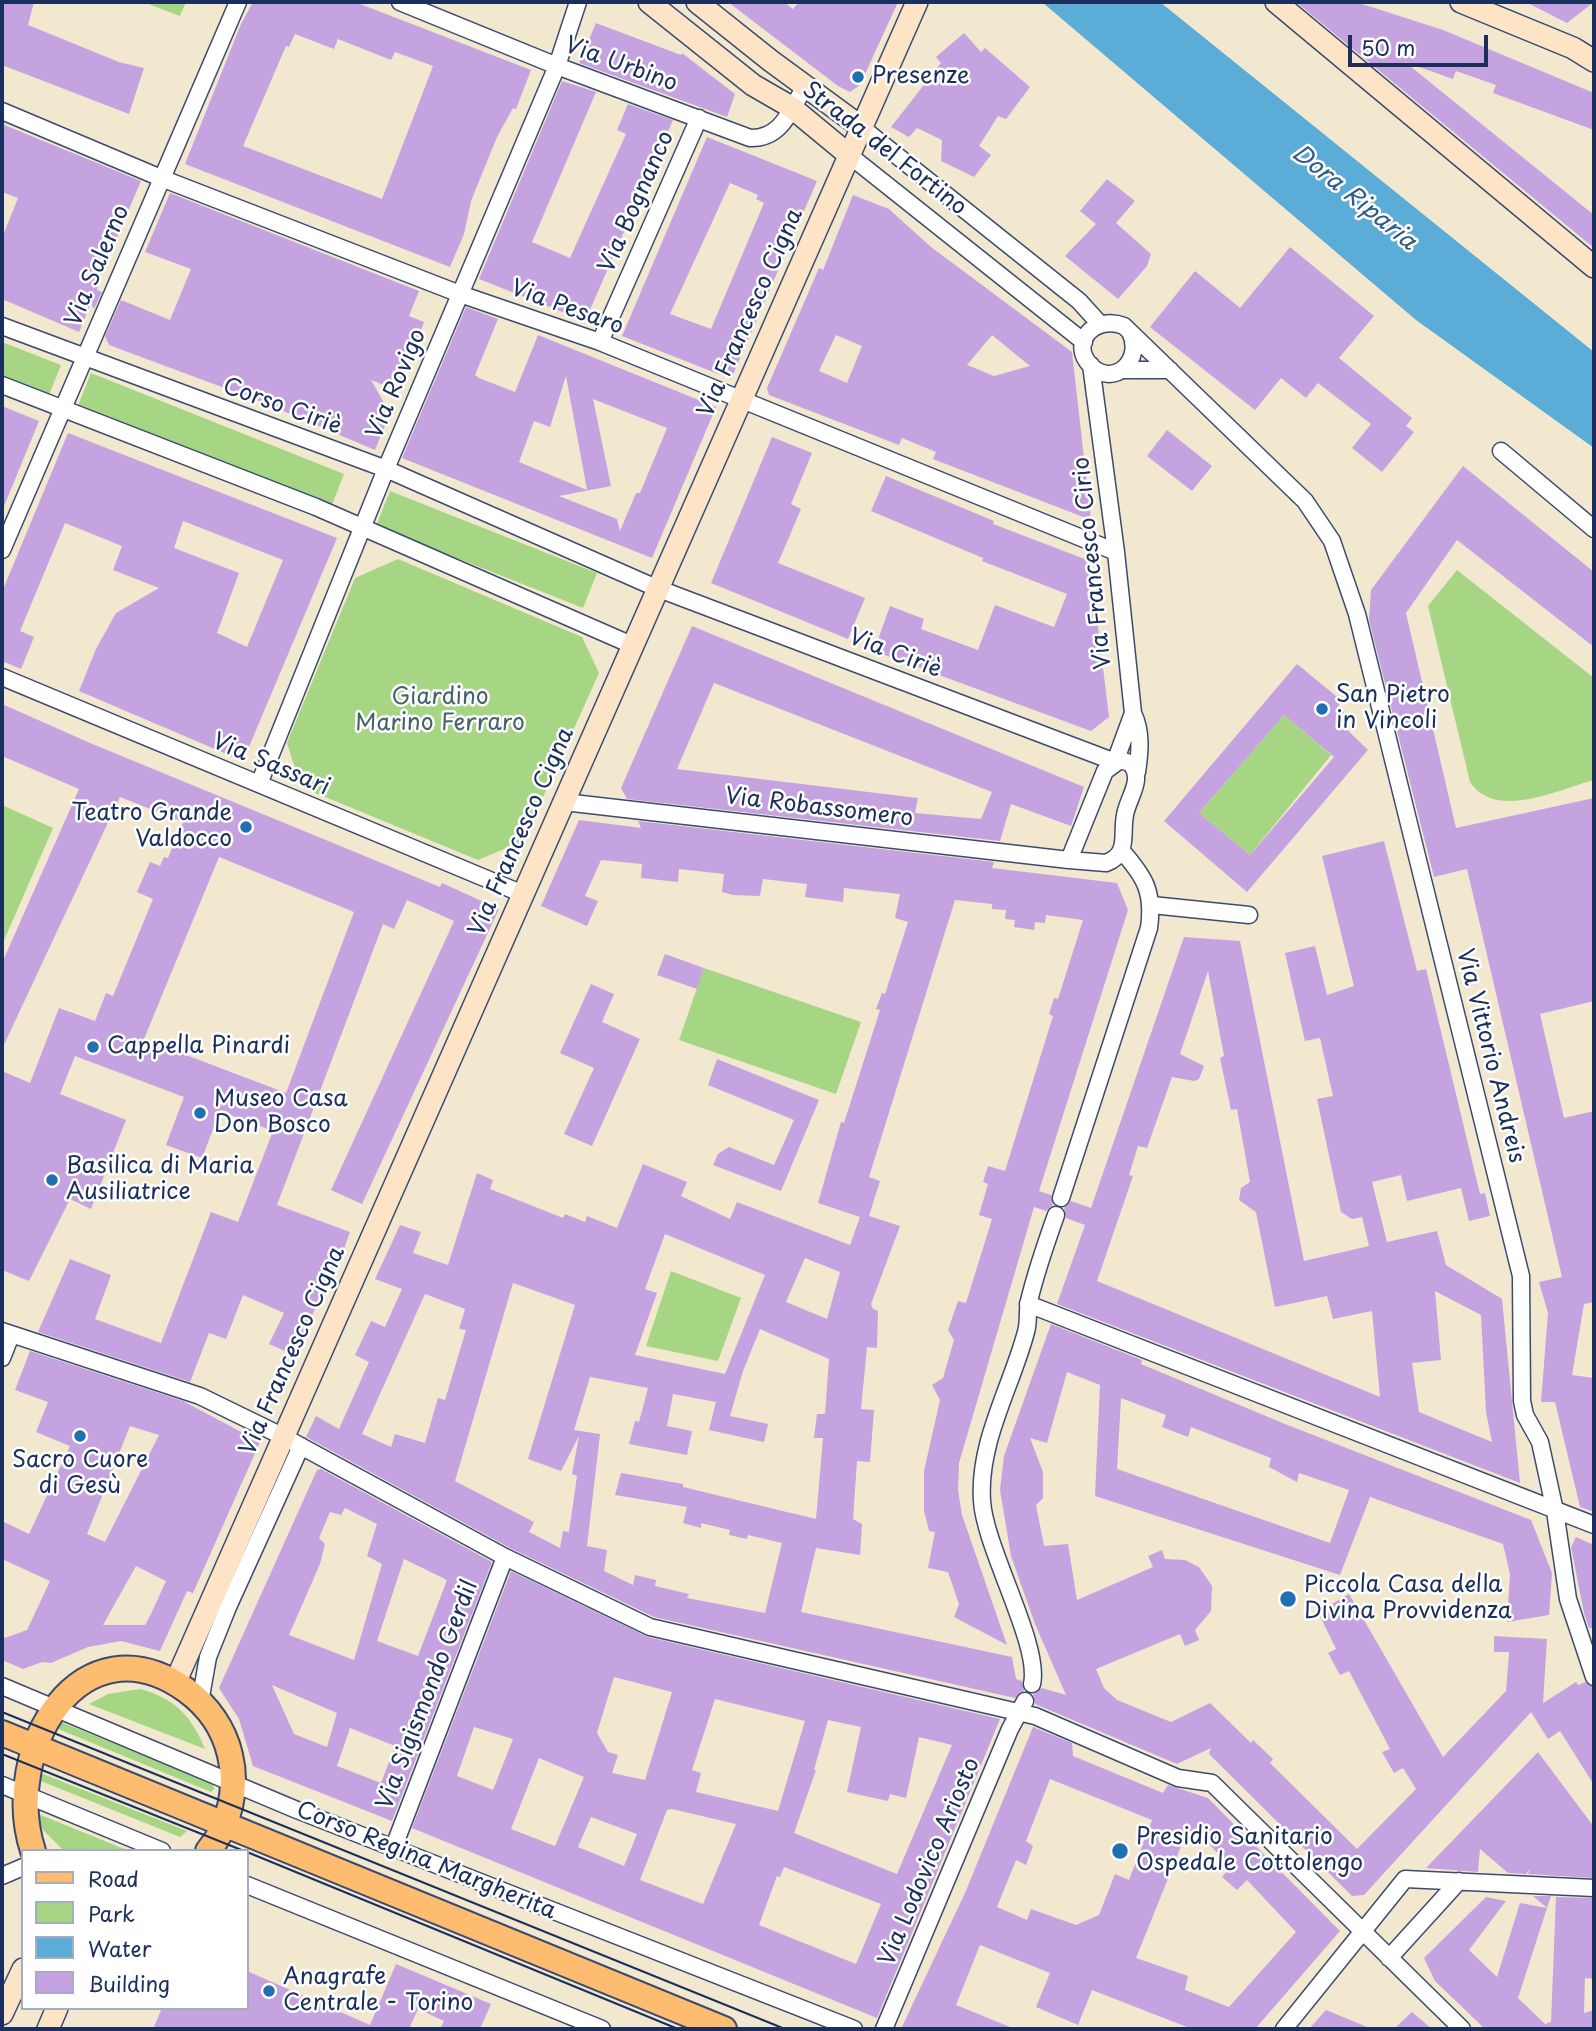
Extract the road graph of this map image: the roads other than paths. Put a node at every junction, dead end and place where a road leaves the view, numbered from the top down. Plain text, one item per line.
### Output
1 (238, 2) edge
2 (400, 2) edge
3 (578, 2) edge
4 (649, 2) edge
5 (697, 2) edge
6 (917, 2) edge
7 (1276, 2) edge
8 (1461, 2) edge
9 (1594, 61) edge
10 (557, 66) junction
11 (806, 85) junction
12 (791, 107) junction
13 (2, 111) edge
14 (699, 118) junction
15 (861, 127) junction
16 (849, 155) junction
17 (161, 178) junction
18 (1594, 267) edge
19 (460, 294) junction
20 (1099, 323) junction
21 (2, 326) edge
22 (1130, 332) junction
23 (600, 342) junction
24 (1084, 342) junction
25 (83, 358) junction
26 (1091, 365) junction
27 (1170, 370) junction
28 (1118, 371) junction
29 (2, 385) edge
30 (741, 401) junction
31 (1098, 407) junction
32 (63, 408) junction
33 (1501, 451) dead end
34 (386, 470) junction
35 (364, 527) junction
36 (1594, 529) edge
37 (2, 550) edge
38 (1116, 552) junction
39 (659, 589) junction
40 (634, 646) junction
41 (2, 677) edge
42 (1133, 713) junction
43 (1115, 762) junction
44 (1136, 772) junction
45 (259, 784) junction
46 (564, 802) junction
47 (1122, 850) junction
48 (1069, 860) junction
49 (523, 894) junction
50 (1152, 905) junction
51 (1250, 915) dead end
52 (1061, 1198) dead end
53 (1056, 1214) dead end
54 (1028, 1304) junction
55 (7, 1333) edge
56 (2, 1358) edge
57 (292, 1441) junction
58 (1555, 1511) junction
59 (1594, 1525) edge
60 (505, 1557) junction
61 (1594, 1677) edge
62 (175, 1683) junction
63 (1031, 1684) dead end
64 (2, 1686) edge
65 (200, 1702) junction
66 (41, 1703) junction
67 (1022, 1707) junction
68 (9, 1736) edge
69 (233, 1783) junction
70 (4, 1788) edge
71 (225, 1823) junction
72 (10, 1830) edge
73 (31, 1849) edge
74 (157, 1849) edge
75 (209, 1849) edge
76 (393, 1849) junction
77 (21, 1868) edge
78 (2, 1875) edge
79 (1459, 1881) junction
80 (248, 1885) edge
81 (1594, 1888) edge
82 (1364, 1933) junction
83 (1389, 1958) junction
84 (21, 1973) edge
85 (56, 2010) edge
86 (2, 2014) edge
87 (48, 2029) edge
88 (602, 2029) edge
89 (724, 2029) edge
90 (854, 2029) edge
91 (884, 2029) edge
92 (1284, 2029) edge
93 (1462, 2029) edge

1 - 17 street, Via Salerno
2 - 10 street, Via Urbino
3 - 10 street, Via Rovigo
4 - 12 street, Strada del Fortino
5 - 11 street, Strada del Fortino
6 - 15 street, Via Francesco Cigna
7 - 18 street
8 - 9 street
10 - 14 street, Via Urbino
10 - 19 street, Via Rovigo
11 - 12 street, Via Urbino
11 - 15 street, Strada del Fortino
12 - 14 street, Via Urbino
12 - 16 street, Strada del Fortino
13 - 17 street, Via Pesaro
14 - 23 street, Via Bognanco
15 - 16 street, Via Francesco Cigna
15 - 20 street, Strada del Fortino
16 - 24 street, Strada del Fortino
16 - 30 street, Via Francesco Cigna
17 - 19 street, Via Pesaro
17 - 25 street, Via Salerno
19 - 23 street, Via Pesaro
19 - 34 street, Via Rovigo
20 - 22 street
20 - 24 street
21 - 25 street, Corso Ciriè
22 - 27 street
22 - 28 street
23 - 30 street, Via Pesaro
24 - 26 street
25 - 32 street, Via Salerno
25 - 34 street, Corso Ciriè
26 - 28 street
26 - 31 street, Via Francesco Cirio
27 - 28 street
27 - 58 street, Via Vittorio Andreis
28 - 31 street
29 - 32 street
30 - 38 street, Via Pesaro
30 - 39 street, Via Francesco Cigna
31 - 38 street, Via Francesco Cirio
32 - 35 street
32 - 37 street, Via Salerno
33 - 36 street
34 - 35 street, Via Rovigo
34 - 39 street, Corso Ciriè
35 - 40 street
35 - 45 street, Via Rovigo
38 - 42 street, Via Francesco Cirio
39 - 40 street, Via Francesco Cigna
39 - 43 street, Via Ciriè
40 - 46 street, Via Francesco Cigna
41 - 45 street, Via Sassari
42 - 43 street, Via Francesco Cirio
42 - 44 street, Via Francesco Cirio
43 - 44 street, Via Ciriè
43 - 48 street, Via Francesco Cirio
44 - 47 street, Via Francesco Cirio
45 - 49 street, Via Sassari
46 - 48 street, Via Robassomero
46 - 49 street, Via Francesco Cigna
47 - 48 street, Via Robassomero
47 - 50 street
49 - 57 street, Via Francesco Cigna
50 - 51 street
50 - 52 street
53 - 54 street
54 - 58 street
54 - 63 street
55 - 56 street
55 - 57 street
57 - 60 street
57 - 62 street, Via Francesco Cigna
57 - 65 street, Via Francesco Cigna
58 - 59 street
58 - 61 street, Via Vittorio Andreis
60 - 67 street
60 - 76 street, Via Sigismondo Gerdil
62 - 65 main road
62 - 66 main road
64 - 66 street, Corso Regina Margherita
65 - 69 main road
66 - 68 main road
66 - 69 street, Corso Regina Margherita
67 - 82 street
67 - 91 street, Via Lodovico Ariosto
68 - 70 main road
68 - 71 main road, Corso Regina Margherita
69 - 71 main road
69 - 76 street, Corso Regina Margherita
70 - 72 main road
70 - 74 street
71 - 75 main road
71 - 89 main road, Corso Regina Margherita
72 - 73 main road
76 - 90 street, Corso Regina Margherita
77 - 78 street
79 - 81 street
79 - 82 street
79 - 83 street
80 - 88 street
82 - 83 street
82 - 92 street
83 - 93 street
84 - 86 street
85 - 87 street

